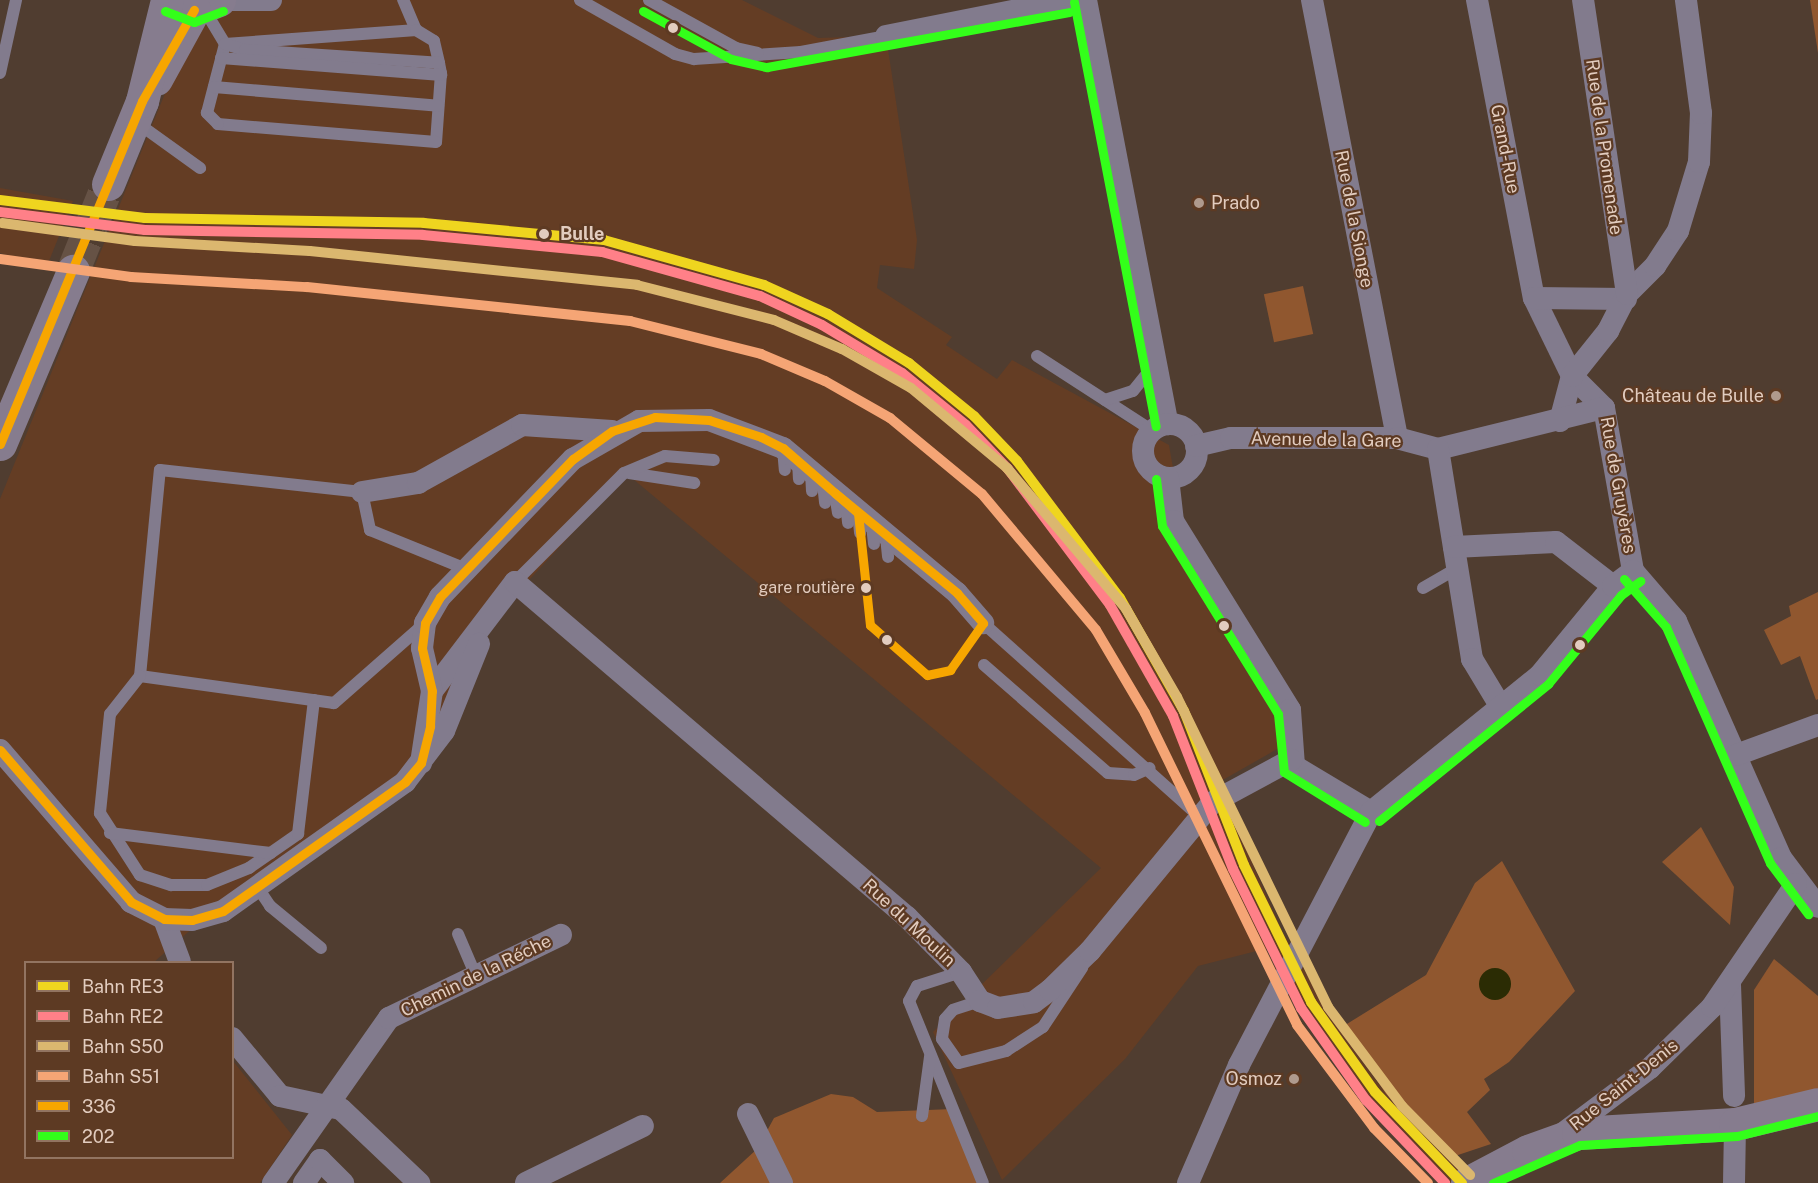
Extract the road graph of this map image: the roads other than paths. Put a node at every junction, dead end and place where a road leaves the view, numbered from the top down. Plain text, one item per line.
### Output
1 (16, 0) edge
2 (271, 0) edge
3 (403, 0) edge
4 (580, 0) edge
5 (649, 0) edge
6 (1067, 0) edge
7 (1086, 0) edge
8 (1312, 0) edge
9 (1477, 0) edge
10 (1583, 0) edge
11 (1686, 0) edge
12 (196, 3) edge
13 (416, 30) junction
14 (886, 36) joint
15 (225, 44) junction
16 (767, 55) junction
17 (221, 58) junction
18 (440, 69) junction
19 (0, 73) edge
20 (214, 87) junction
21 (438, 106) junction
22 (139, 111) junction
23 (200, 168) dead end
24 (108, 184) tunnel mouth
25 (73, 271) tunnel mouth
26 (1627, 296) junction
27 (1534, 298) junction
28 (1037, 356) dead end
29 (1156, 362) junction
30 (1572, 376) junction
31 (1105, 400) junction
32 (1604, 408) junction
33 (1560, 421) junction
34 (1160, 428) junction
35 (612, 431) junction
36 (1397, 438) junction
37 (0, 444) edge
38 (1196, 446) junction
39 (1438, 449) junction
40 (714, 460) dead end
41 (624, 473) junction
42 (1168, 478) junction
43 (694, 483) dead end
44 (362, 492) junction
45 (1455, 558) junction
46 (466, 569) junction
47 (1633, 571) junction
48 (515, 582) junction
49 (1613, 586) junction
50 (1423, 588) dead end
51 (425, 623) junction
52 (983, 623) joint
53 (482, 631) junction
54 (984, 665) dead end
55 (140, 676) junction
56 (432, 691) junction
57 (314, 700) junction
58 (1501, 707) junction
59 (1818, 725) edge
60 (0, 750) edge
61 (1736, 755) junction
62 (1291, 760) junction
63 (422, 763) junction
64 (1149, 768) junction
65 (1371, 812) junction
66 (1200, 817) junction
67 (111, 833) junction
68 (271, 853) junction
69 (1796, 884) junction
70 (258, 888) junction
71 (1818, 907) edge
72 (164, 919) junction
73 (458, 934) dead end
74 (561, 935) dead end
75 (321, 948) dead end
76 (1090, 951) junction
77 (179, 961) edge
78 (961, 972) junction
79 (476, 975) junction
80 (1730, 985) junction
81 (980, 1001) junction
82 (234, 1040) edge
83 (930, 1057) junction
84 (1818, 1104) edge
85 (326, 1105) junction
86 (1735, 1110) junction
87 (748, 1114) dead end
88 (922, 1116) dead end
89 (643, 1126) dead end
90 (1556, 1139) junction
91 (290, 1159) junction
92 (307, 1178) edge
93 (273, 1183) edge
94 (343, 1183) edge
95 (419, 1183) edge
96 (526, 1183) edge
97 (782, 1183) edge
98 (982, 1183) edge
99 (1188, 1183) edge
100 (1467, 1183) edge
101 (1734, 1183) edge

1 - 19 lane
2 - 12 street
3 - 13 lane
4 - 16 lane
5 - 16 lane
6 - 14 street
7 - 29 street
8 - 36 street, Rue de la Sionge
9 - 27 street, Grand-Rue
10 - 26 street, Rue de la Promenade
11 - 26 street
12 - 15 lane
12 - 22 main road
13 - 15 lane
13 - 18 lane
14 - 16 lane
15 - 17 lane
15 - 18 lane
17 - 18 lane
17 - 20 lane
18 - 21 lane
20 - 21 lane
20 - 21 lane
22 - 23 lane
22 - 24 main road
25 - 37 main road
26 - 27 street
26 - 30 street
27 - 30 street, Grand-Rue
28 - 31 lane
29 - 31 lane
29 - 34 street
30 - 32 street, Grand-Rue
30 - 33 street
31 - 34 lane
32 - 33 street, Avenue de la Gare
32 - 47 street, Rue de Gruyères
33 - 39 street, Avenue de la Gare
34 - 38 street
34 - 42 street
35 - 44 street
35 - 46 street
35 - 52 street
36 - 38 street, Avenue de la Gare
36 - 39 street, Avenue de la Gare
38 - 42 street
39 - 45 street
40 - 41 lane
41 - 43 lane
41 - 48 lane
42 - 62 street
44 - 46 lane
44 - 55 lane
45 - 49 street
45 - 50 lane
45 - 58 street
46 - 51 street
47 - 49 street
47 - 61 street, Rue de Gruyères
48 - 53 street
48 - 78 street, Rue du Moulin
49 - 58 street
51 - 56 street
51 - 57 lane
52 - 64 lane
53 - 56 street
53 - 63 street
54 - 64 lane
55 - 57 lane
55 - 67 lane
56 - 63 street
57 - 68 lane
58 - 65 street
59 - 61 street
60 - 72 street
61 - 69 street, Rue de Gruyères
62 - 65 street
62 - 66 street
63 - 70 street
64 - 66 lane
65 - 99 street
66 - 76 street
67 - 68 lane
67 - 68 lane
69 - 71 street, Rue de Gruyères
69 - 80 street, Rue Saint-Denis
70 - 72 street
70 - 75 lane
72 - 77 street
73 - 79 lane
74 - 79 street, Chemin de la Réche
76 - 81 street
76 - 81 lane
78 - 81 street, Rue du Moulin
78 - 83 lane
79 - 85 street, Chemin de la Réche
80 - 86 street
80 - 90 street, Rue Saint-Denis
82 - 85 street
83 - 88 lane
83 - 98 lane
84 - 86 main road, Rue Saint-Denis
85 - 91 street, Chemin de la Réche
85 - 95 street
86 - 90 main road, Rue Saint-Denis
86 - 101 street
87 - 97 street
89 - 96 street
90 - 100 main road, Rue Saint-Denis
91 - 92 street
91 - 93 street, Chemin de la Réche
92 - 94 street

